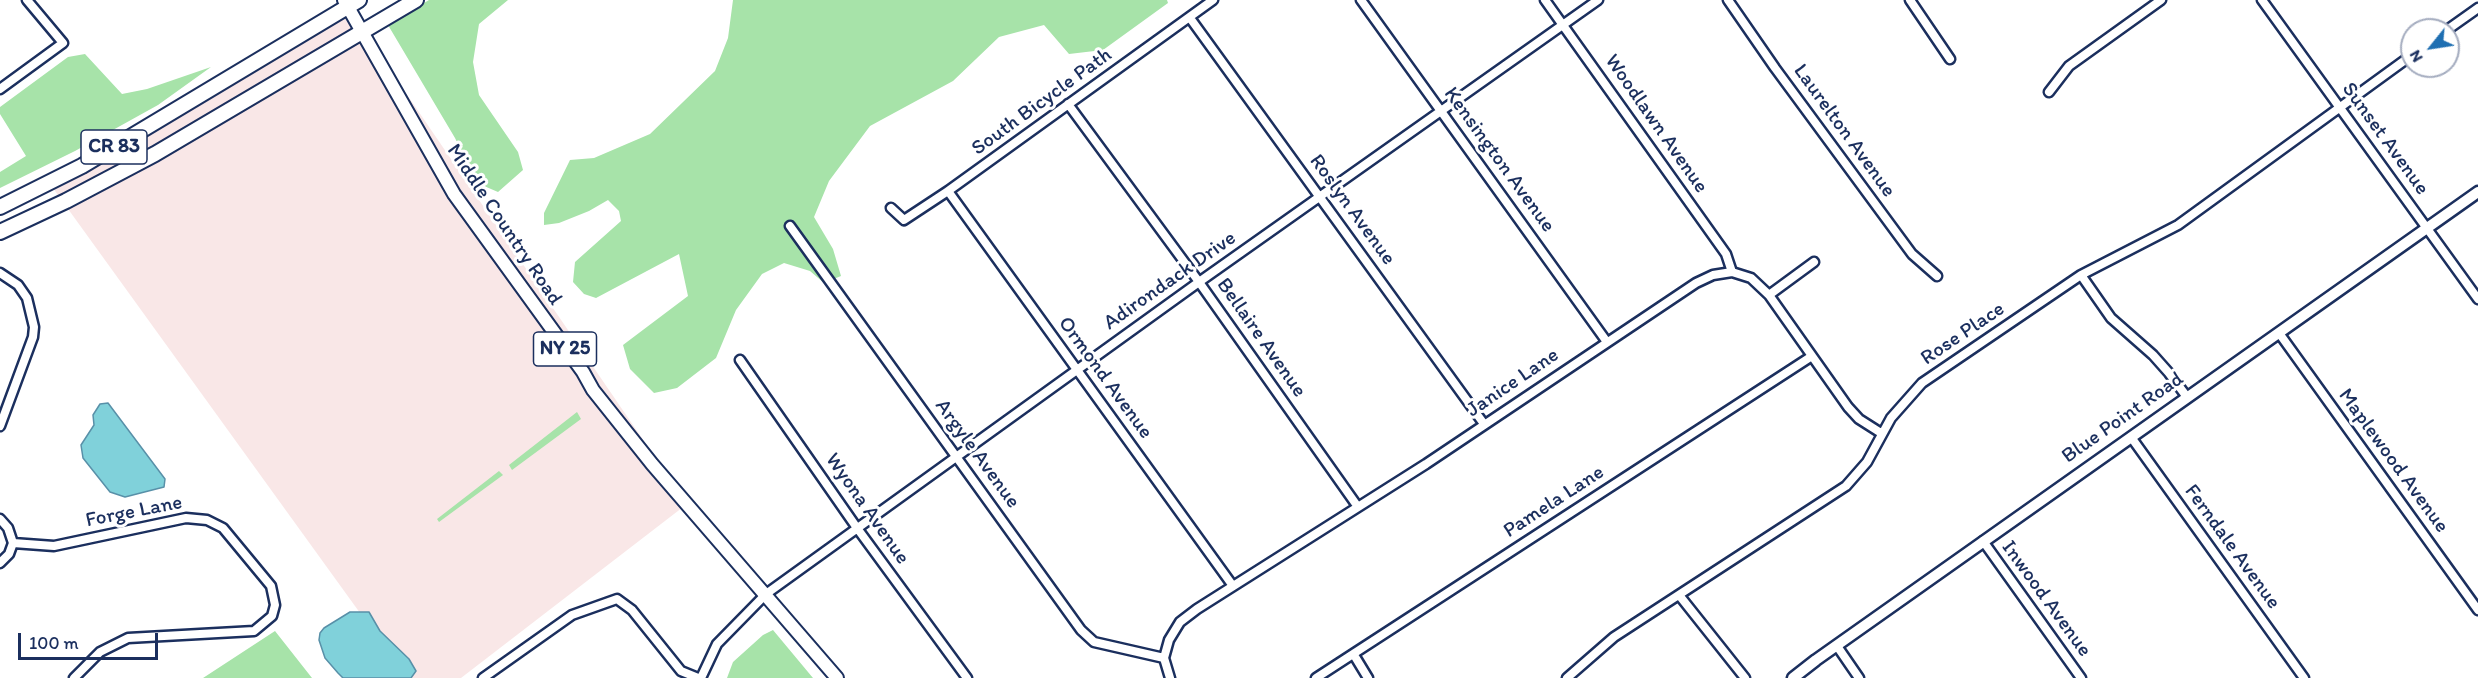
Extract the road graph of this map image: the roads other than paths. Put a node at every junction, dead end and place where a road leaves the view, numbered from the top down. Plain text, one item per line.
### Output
1 (27, 0) edge
2 (417, 0) edge
3 (1213, 0) edge
4 (1361, 0) edge
5 (1545, 0) edge
6 (1598, 0) edge
7 (1728, 0) edge
8 (1910, 0) edge
9 (2161, 0) edge
10 (2262, 0) edge
11 (350, 2) edge
12 (2478, 8) edge
13 (1190, 18) junction
14 (2460, 21) edge
15 (1563, 25) junction
16 (362, 32) junction
17 (1950, 59) dead end
18 (2400, 64) edge
19 (0, 89) edge
20 (2049, 92) dead end
21 (1068, 104) junction
22 (2339, 108) junction
23 (1441, 110) junction
24 (948, 191) junction
25 (2478, 192) edge
26 (1320, 198) junction
27 (0, 207) edge
28 (891, 208) dead end
29 (790, 225) dead end
30 (2427, 228) junction
31 (0, 232) edge
32 (1814, 262) dead end
33 (1732, 272) junction
34 (0, 273) edge
35 (2081, 275) junction
36 (1937, 276) dead end
37 (1199, 282) junction
38 (1769, 295) junction
39 (2478, 299) edge
40 (2279, 333) junction
41 (1607, 342) junction
42 (1812, 356) junction
43 (740, 360) dead end
44 (1077, 370) junction
45 (2187, 397) junction
46 (1484, 424) junction
47 (0, 426) edge
48 (1881, 434) junction
49 (2131, 437) junction
50 (957, 457) junction
51 (1358, 507) junction
52 (0, 519) edge
53 (857, 528) junction
54 (1983, 542) junction
55 (13, 543) junction
56 (0, 563) edge
57 (1233, 586) junction
58 (766, 594) junction
59 (1679, 595) junction
60 (2478, 610) edge
61 (1837, 646) junction
62 (1354, 655) junction
63 (1164, 658) junction
64 (74, 678) edge
65 (483, 678) edge
66 (699, 678) edge
67 (837, 678) edge
68 (967, 678) edge
69 (1170, 678) edge
70 (1316, 678) edge
71 (1368, 678) edge
72 (1567, 678) edge
73 (1745, 678) edge
74 (1793, 678) edge
75 (1859, 678) edge
76 (2081, 678) edge
77 (2304, 678) edge

1 - 19 street
2 - 16 highway, CR 83
3 - 13 street, South Bicycle Path
4 - 23 street, Kensington Avenue
5 - 15 street, Woodlawn Avenue
6 - 15 street, Adirondack Drive
7 - 36 street, Laurelton Avenue
8 - 17 street
9 - 20 street
10 - 22 street, Sunset Avenue
11 - 16 main road, Middle Country Road / NY 25
11 - 27 highway, CR 83
12 - 14 street
13 - 21 street, South Bicycle Path
13 - 26 street, Roslyn Avenue
15 - 23 street, Adirondack Drive
15 - 33 street, Woodlawn Avenue
16 - 31 highway, CR 83
16 - 58 main road, Middle Country Road / NY 25
18 - 22 street, Rose Place
21 - 24 street, South Bicycle Path
21 - 37 street, Bellaire Avenue
22 - 30 street, Sunset Avenue
22 - 35 street, Rose Place
23 - 26 street, Adirondack Drive
23 - 41 street, Kensington Avenue
24 - 28 street, South Bicycle Path
24 - 44 street, Ormond Avenue
25 - 30 street, Blue Point Road
26 - 37 street, Adirondack Drive
26 - 46 street, Roslyn Avenue
29 - 50 street, Argyle Avenue
30 - 39 street, Sunset Avenue
30 - 40 street, Blue Point Road
32 - 38 street
33 - 38 street
33 - 41 street, Janice Lane
34 - 47 street
35 - 45 street
35 - 48 street, Rose Place
37 - 44 street, Adirondack Drive
37 - 51 street, Bellaire Avenue
38 - 42 street
40 - 45 street, Blue Point Road
40 - 60 street, Maplewood Avenue
41 - 46 street, Janice Lane
42 - 48 street
42 - 62 street, Pamela Lane
43 - 53 street, Wyona Avenue
44 - 50 street, Adirondack Drive
44 - 57 street, Ormond Avenue
45 - 49 street, Blue Point Road
46 - 51 street, Janice Lane
48 - 59 street, Rose Place
49 - 54 street, Blue Point Road
49 - 77 street, Ferndale Avenue
50 - 53 street, Adirondack Drive
50 - 63 street, Argyle Avenue
51 - 57 street, Janice Lane
52 - 55 street
53 - 58 street, Adirondack Drive
53 - 68 street, Wyona Avenue
54 - 61 street, Blue Point Road
54 - 76 street, Inwood Avenue
55 - 56 street
55 - 64 street, Forge Lane
57 - 63 street, Janice Lane
58 - 66 street, Adirondack Drive
58 - 67 main road, Middle Country Road / NY 25
59 - 72 street, Rose Place
59 - 73 street
61 - 74 street, Blue Point Road
61 - 75 street
62 - 70 street, Pamela Lane
62 - 71 street
63 - 69 street
65 - 66 street

